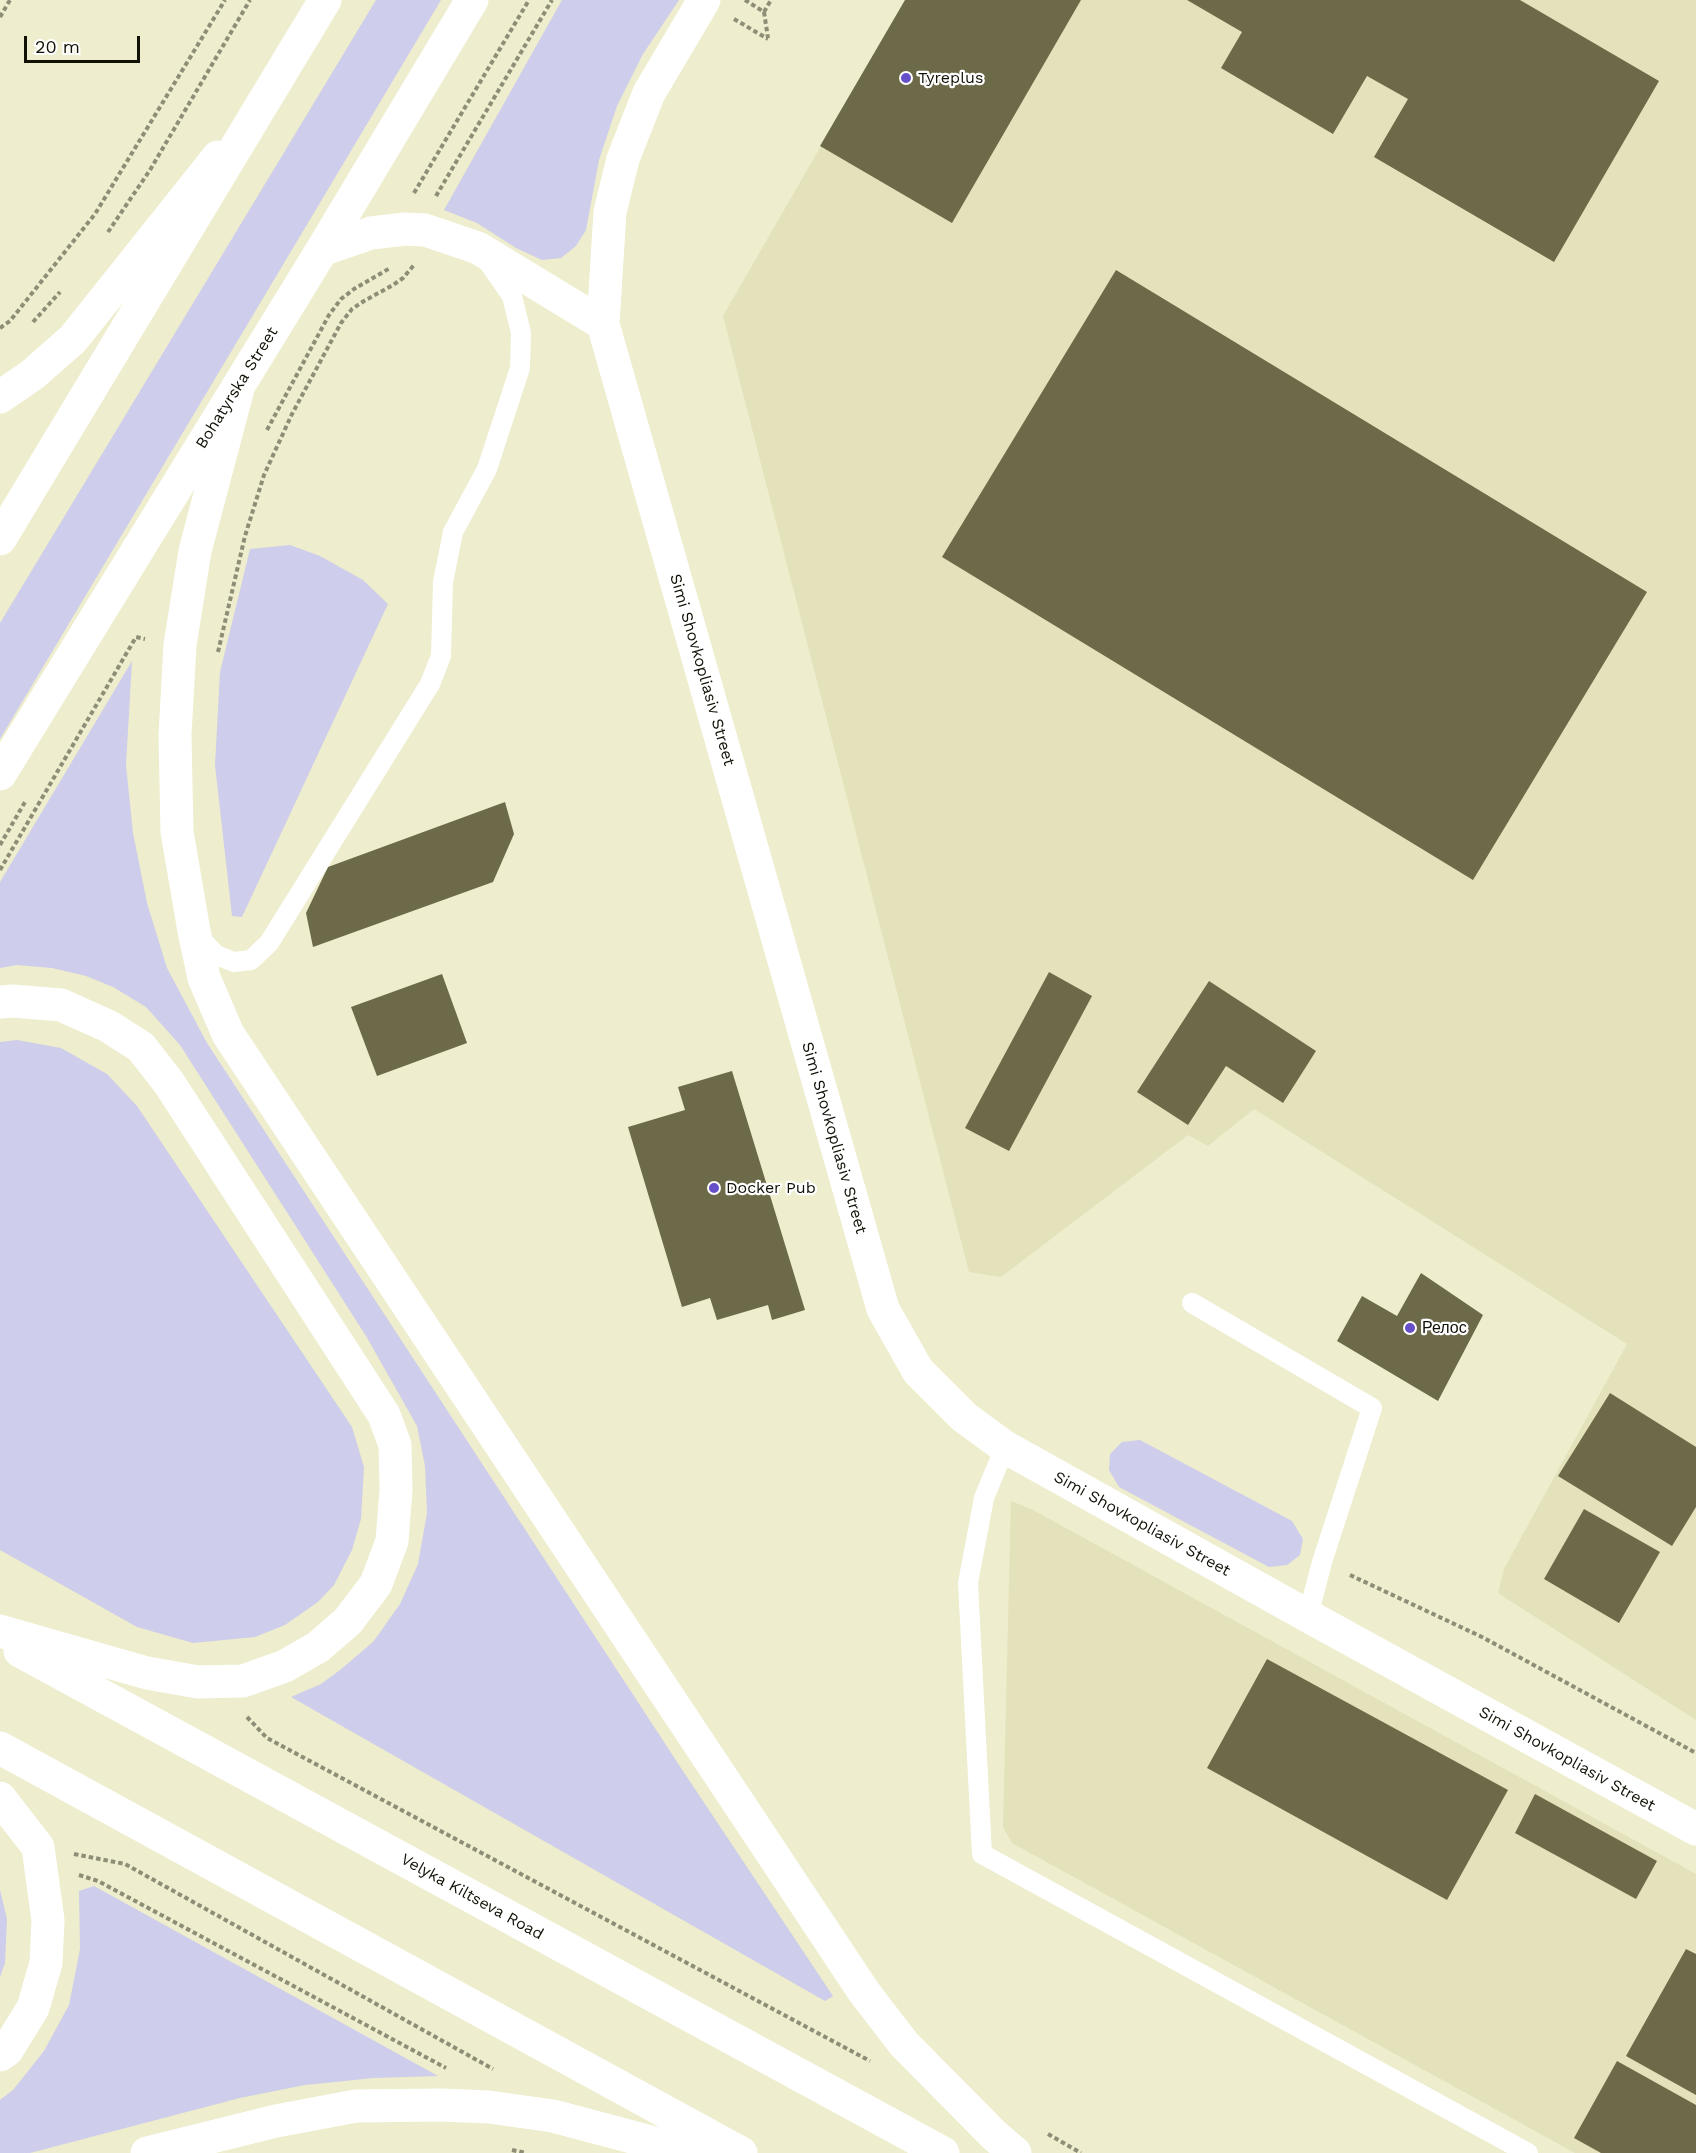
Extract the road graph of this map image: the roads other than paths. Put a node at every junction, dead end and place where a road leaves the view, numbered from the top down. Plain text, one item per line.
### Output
1 (325, 0) edge
2 (472, 0) edge
3 (704, 0) edge
4 (271, 90) junction
5 (478, 249) junction
6 (322, 250) junction
7 (603, 324) junction
8 (238, 385) junction
9 (0, 397) edge
10 (0, 539) edge
11 (0, 774) edge
12 (194, 931) junction
13 (0, 1002) edge
14 (1192, 1303) dead end
15 (1005, 1447) junction
16 (1308, 1616) junction
17 (0, 1631) edge
18 (0, 1640) edge
19 (0, 1748) edge
20 (0, 1798) edge
21 (1696, 1829) edge
22 (0, 2055) edge
23 (147, 2153) edge
24 (692, 2153) edge
25 (741, 2153) edge
26 (943, 2153) edge
27 (1015, 2153) edge
28 (1528, 2153) edge

1 - 4 main road
2 - 6 main road, Bohatyrska Street
3 - 7 main road
4 - 9 main road
4 - 10 main road
5 - 6 main road
5 - 7 main road
5 - 12 lane
6 - 8 main road, Bohatyrska Street
7 - 15 main road, Simi Shovkopliasiv Street
8 - 11 main road, Bohatyrska Street
8 - 12 main road
12 - 27 main road
13 - 17 main road
14 - 16 lane
15 - 16 main road, Simi Shovkopliasiv Street
15 - 28 lane
16 - 21 main road, Simi Shovkopliasiv Street
18 - 26 main road, Velyka Kiltseva Road
19 - 25 main road
20 - 22 main road
23 - 24 main road

